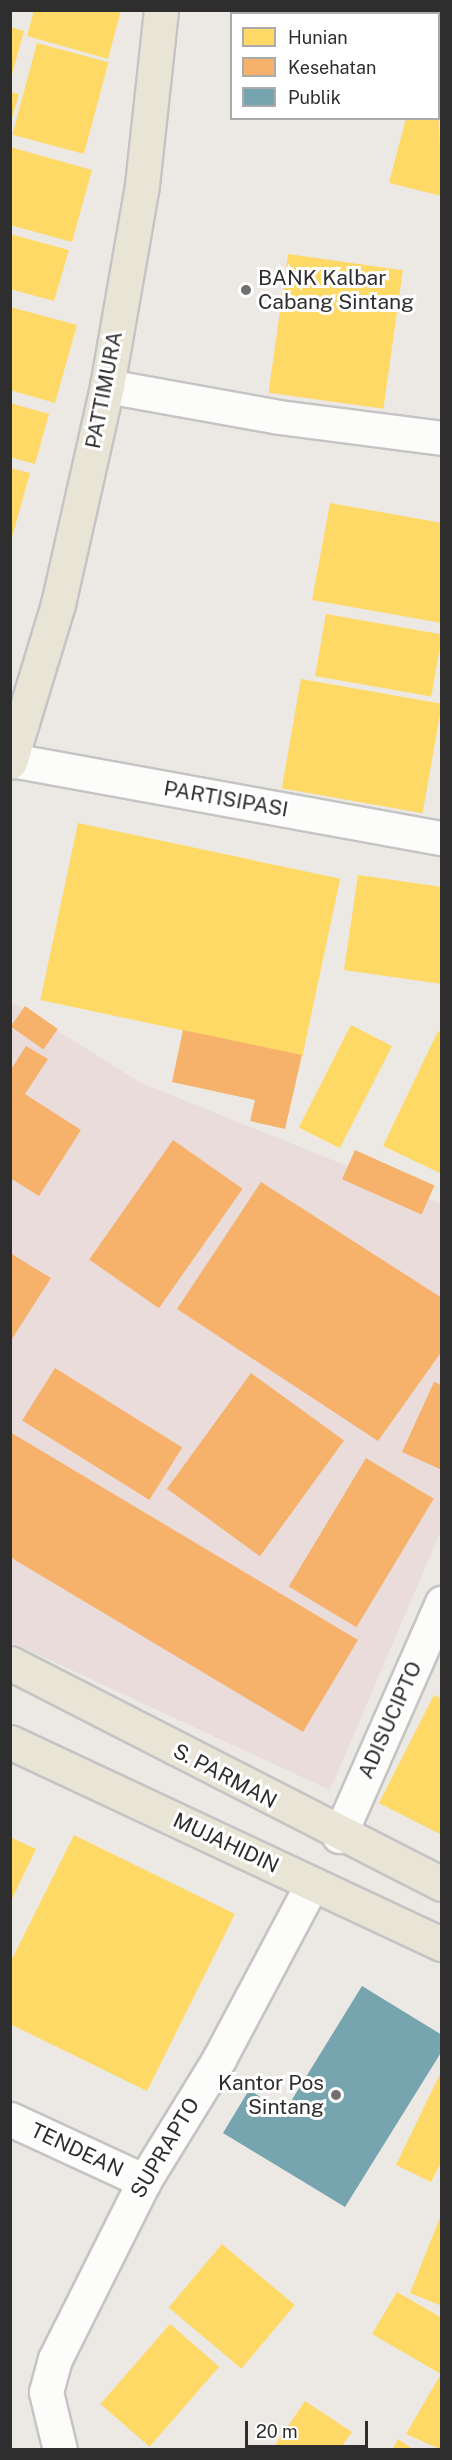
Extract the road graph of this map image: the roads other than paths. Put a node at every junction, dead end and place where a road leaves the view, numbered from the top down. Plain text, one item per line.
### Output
1 (161, 10) edge
2 (107, 386) junction
3 (441, 438) edge
4 (11, 761) edge
5 (441, 838) edge
6 (441, 1603) edge
7 (10, 1663) edge
8 (10, 1742) edge
9 (339, 1836) junction
10 (312, 1884) junction
11 (441, 1884) edge
12 (441, 1944) edge
13 (10, 2119) edge
14 (144, 2181) junction
15 (60, 2450) edge

1 - 2 main road, PATTIMURA
2 - 3 street
2 - 4 main road, PATTIMURA
4 - 5 street, PARTISIPASI
6 - 9 street, ADISUCIPTO
7 - 9 main road, S. PARMAN
8 - 10 main road, MUJAHIDIN
9 - 11 main road, S. PARMAN
10 - 12 main road, MUJAHIDIN
10 - 14 street, SUPRAPTO
13 - 14 street, TENDEAN
14 - 15 street, SUPRAPTO

